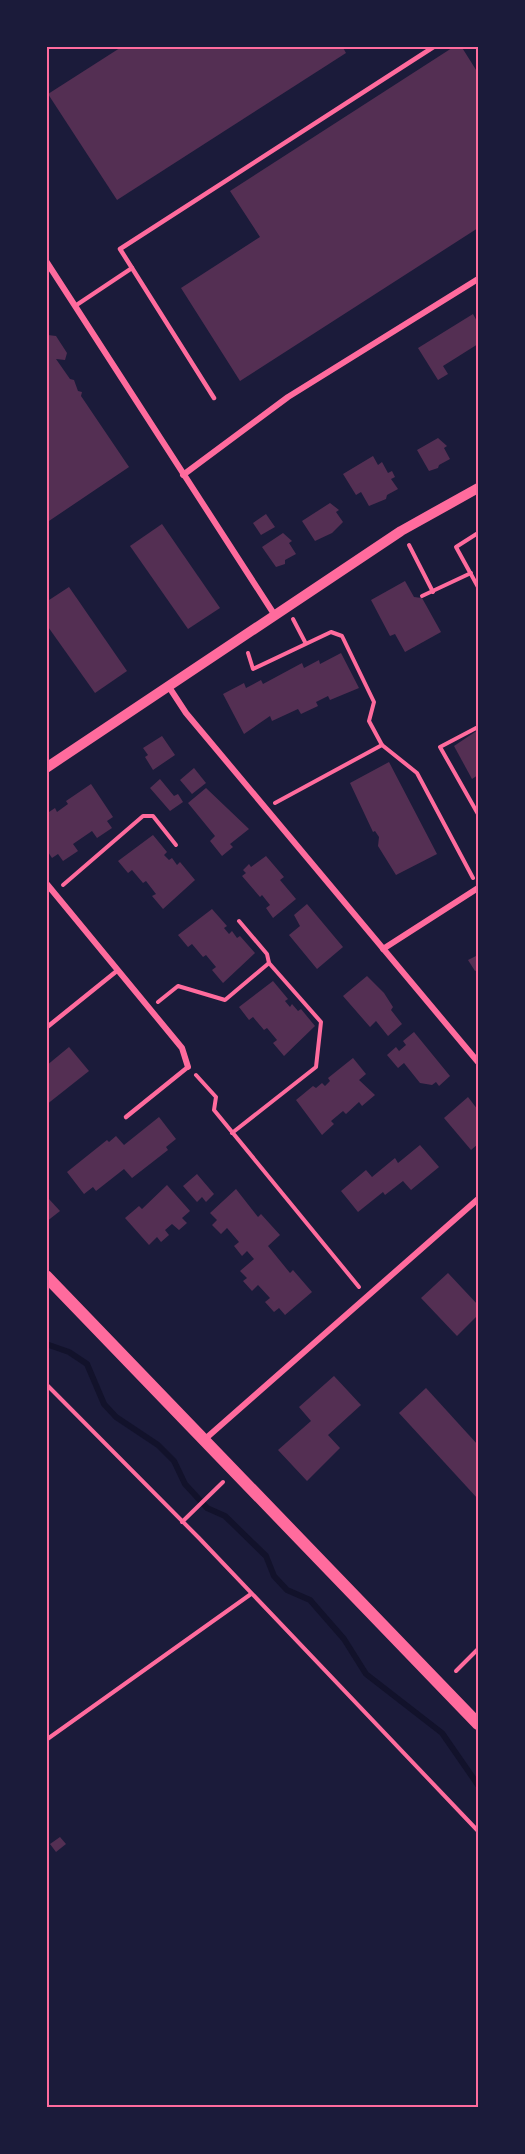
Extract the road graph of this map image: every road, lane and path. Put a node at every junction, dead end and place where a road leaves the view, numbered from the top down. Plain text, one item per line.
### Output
1 (435, 46) edge
2 (48, 266) edge
3 (132, 268) junction
4 (478, 279) edge
5 (75, 306) junction
6 (214, 398) dead end
7 (183, 475) junction
8 (478, 488) edge
9 (478, 533) edge
10 (409, 544) dead end
11 (471, 573) junction
12 (478, 587) edge
13 (433, 592) junction
14 (422, 596) dead end
15 (274, 614) junction
16 (293, 619) dead end
17 (305, 642) junction
18 (248, 653) dead end
19 (169, 687) junction
20 (478, 727) edge
21 (382, 745) junction
22 (46, 768) edge
23 (266, 810) junction
24 (478, 813) edge
25 (176, 845) dead end
26 (46, 884) edge
27 (478, 888) edge
28 (54, 893) junction
29 (239, 921) dead end
30 (383, 949) junction
31 (269, 963) junction
32 (118, 970) junction
33 (151, 1008) junction
34 (46, 1028) edge
35 (478, 1062) edge
36 (189, 1067) junction
37 (126, 1117) dead end
38 (232, 1132) junction
39 (478, 1199) edge
40 (46, 1276) edge
41 (368, 1296) junction
42 (46, 1384) edge
43 (204, 1440) junction
44 (223, 1482) dead end
45 (182, 1522) junction
46 (251, 1594) junction
47 (478, 1649) edge
48 (456, 1671) dead end
49 (478, 1724) edge
50 (46, 1740) edge
51 (478, 1832) edge

1 - 3 lane
2 - 5 street
3 - 5 lane
3 - 6 lane
4 - 7 street
5 - 7 street
7 - 15 street
8 - 15 street
9 - 11 path
10 - 13 path
11 - 12 path
11 - 13 path
13 - 14 path
15 - 19 street
16 - 17 path
17 - 18 path
17 - 21 path
19 - 22 street
19 - 23 street
20 - 24 path
21 - 23 path
21 - 27 path
23 - 30 street
25 - 28 path
26 - 28 street
27 - 30 street
28 - 32 street
29 - 31 path
30 - 35 street
31 - 33 path
31 - 38 path
32 - 33 street
32 - 34 lane
33 - 36 street
36 - 37 lane
36 - 38 path
38 - 41 path
39 - 41 street
40 - 43 main road
41 - 43 street
42 - 45 path
43 - 49 main road
44 - 45 path
45 - 46 path
46 - 50 path
46 - 51 path
47 - 48 path

